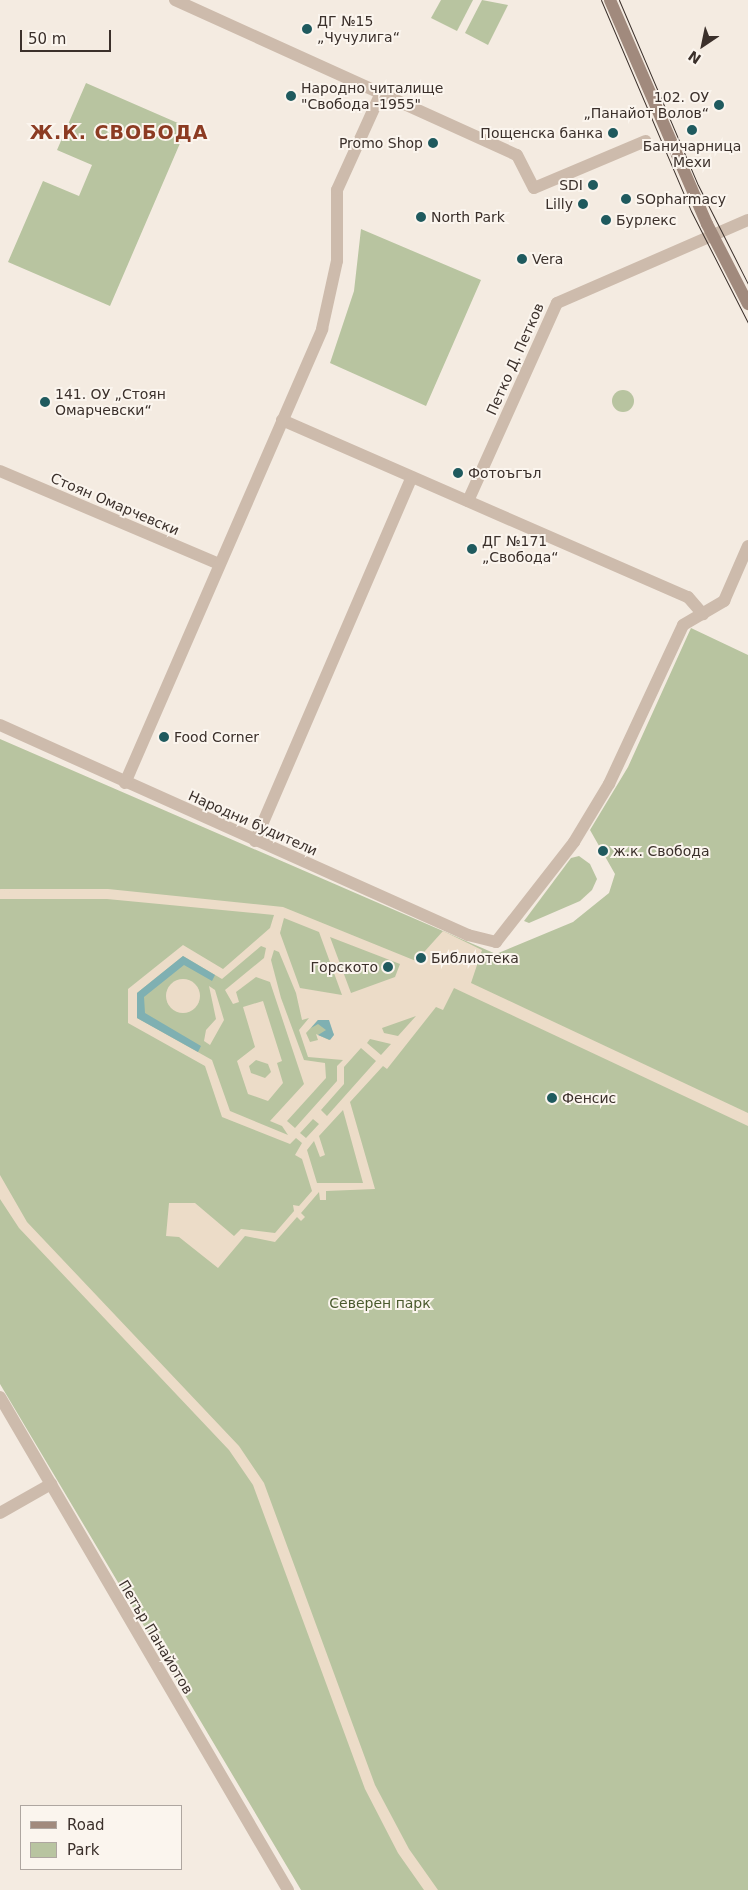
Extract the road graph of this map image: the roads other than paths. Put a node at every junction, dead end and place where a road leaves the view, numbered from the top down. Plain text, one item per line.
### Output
1 (175, 0) edge
2 (610, 0) edge
3 (380, 93) junction
4 (645, 141) dead end
5 (748, 220) edge
6 (711, 235) junction
7 (748, 304) edge
8 (282, 420) junction
9 (0, 471) edge
10 (412, 477) junction
11 (468, 501) junction
12 (748, 546) edge
13 (219, 564) junction
14 (703, 614) junction
15 (0, 725) edge
16 (125, 783) junction
17 (255, 841) junction
18 (0, 1397) edge
19 (51, 1484) junction
20 (0, 1513) edge
21 (288, 1890) edge

1 - 3 street
2 - 6 street
3 - 4 street
3 - 8 street
5 - 6 street, Петко Д. Петков
6 - 7 street
6 - 11 street, Петко Д. Петков
8 - 10 street
8 - 13 street
9 - 13 street, Стоян Омарчевски
10 - 11 street
10 - 17 street
11 - 14 street
12 - 14 street
13 - 16 street
14 - 17 street, Народни будители
15 - 16 street, Народни будители
16 - 17 street, Народни будители
18 - 19 street, Петър Панайотов
19 - 20 street
19 - 21 street, Петър Панайотов

